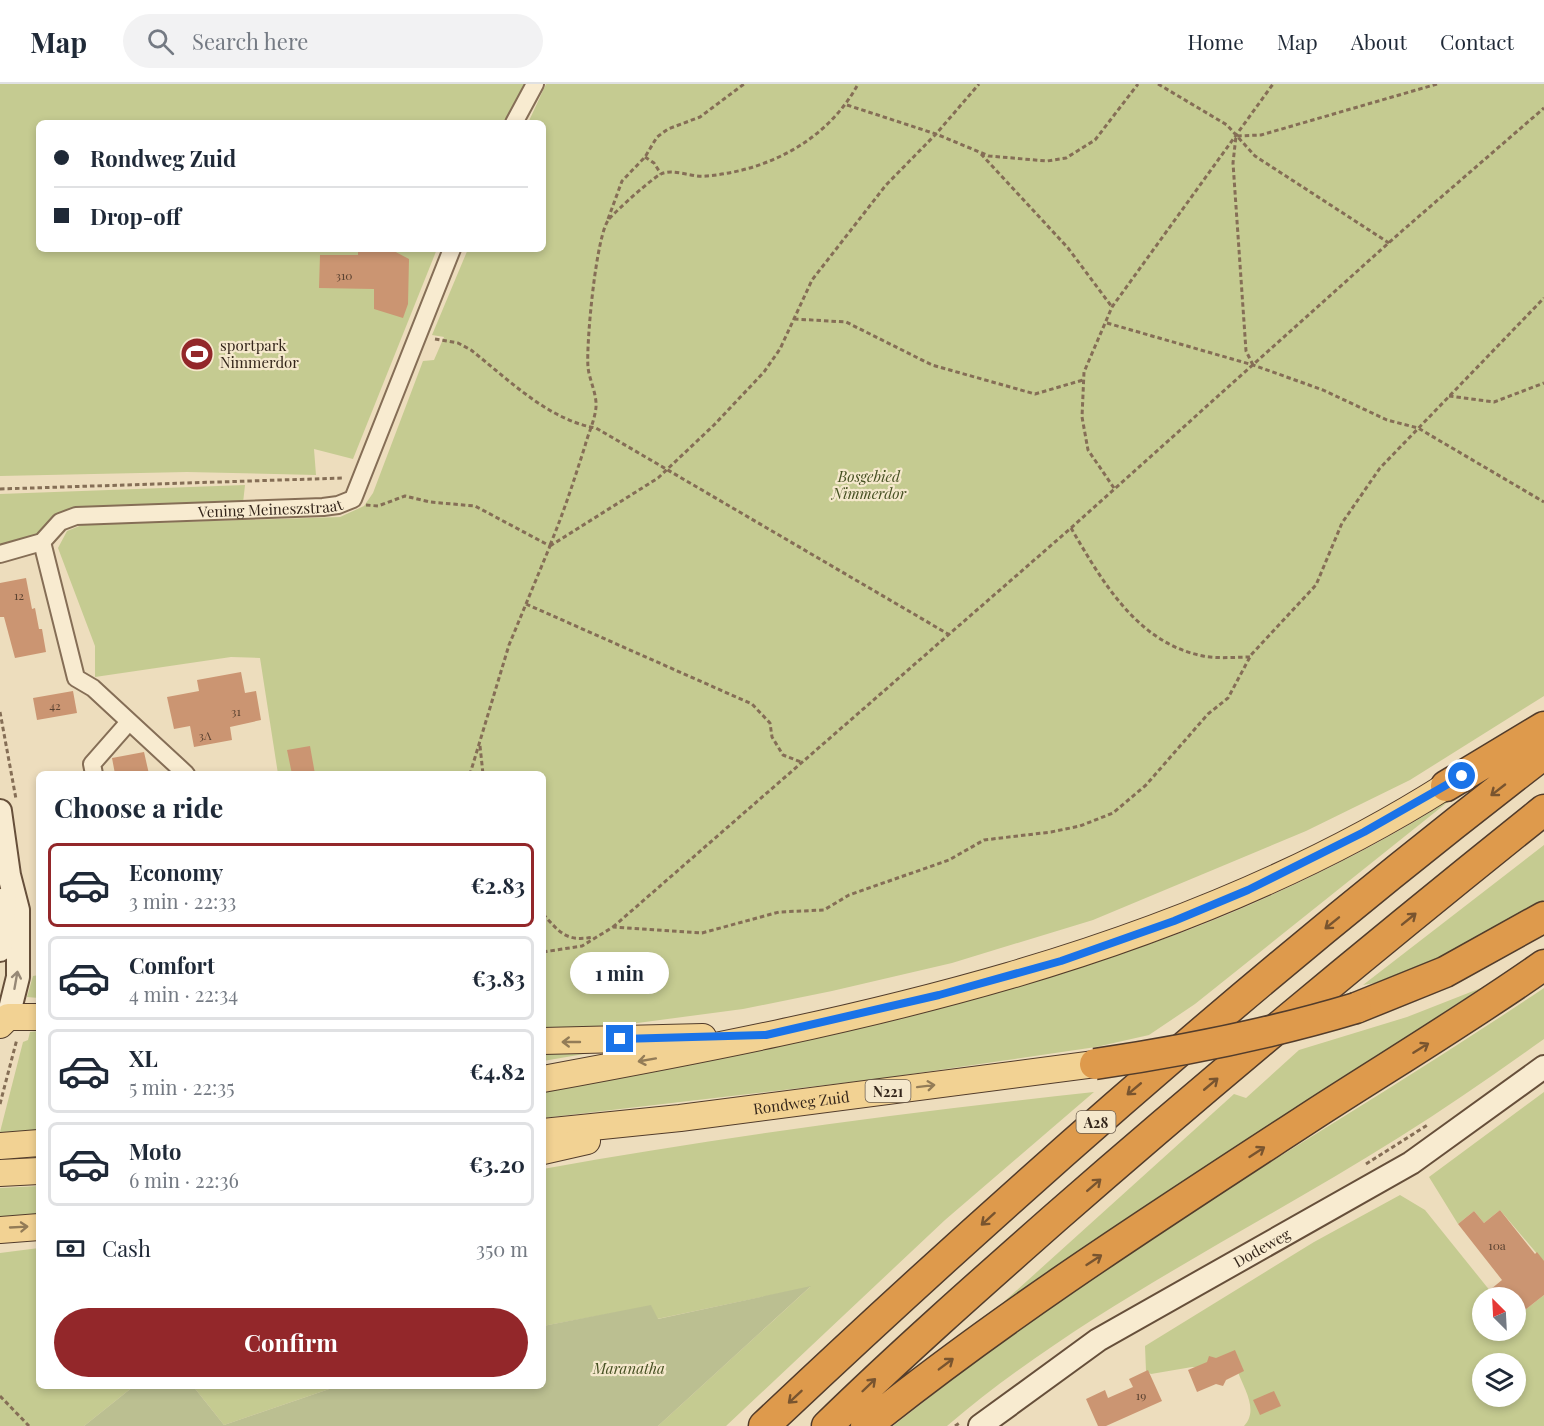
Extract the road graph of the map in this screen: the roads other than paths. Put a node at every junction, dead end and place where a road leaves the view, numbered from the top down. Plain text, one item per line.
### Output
1 (535, 84) edge
2 (516, 120) edge
3 (452, 252) edge
4 (42, 542) junction
5 (0, 554) edge
6 (128, 723) junction
7 (1544, 727) edge
8 (1544, 754) edge
9 (93, 771) edge
10 (183, 771) edge
11 (1446, 786) joint
12 (1544, 810) edge
13 (0, 811) edge
14 (12, 910) junction
15 (1544, 917) edge
16 (1544, 937) edge
17 (0, 950) edge
18 (1544, 965) edge
19 (1356, 1008) junction
20 (14, 1023) edge
21 (766, 1035) junction
22 (546, 1041) edge
23 (1095, 1065) joint
24 (1544, 1067) edge
25 (546, 1078) edge
26 (681, 1118) junction
27 (546, 1132) edge
28 (36, 1143) edge
29 (6, 1145) edge
30 (546, 1151) edge
31 (36, 1171) edge
32 (3, 1173) edge
33 (36, 1227) edge
34 (0, 1230) edge
35 (764, 1426) edge
36 (827, 1426) edge
37 (866, 1426) edge
38 (980, 1426) edge

1 - 2 street
3 - 4 street, Vening Meineszstraat
4 - 5 street, Vening Meineszstraat
4 - 6 street
6 - 9 street
6 - 10 street
7 - 11 highway
8 -> 35 highway, A28
11 - 21 main road
36 -> 12 highway
13 - 14 street
14 - 17 street
20 -> 14 street
15 - 19 highway
16 - 19 highway
37 -> 18 highway
19 - 23 highway, bridge
21 -> 22 main road
21 -> 25 main road
26 -> 23 main road, Rondweg Zuid / N221
24 - 38 street, Dodeweg
26 - 27 main road, Rondweg Zuid / N221
26 - 30 main road, N221
28 - 29 main road
31 - 32 main road
34 -> 33 main road

